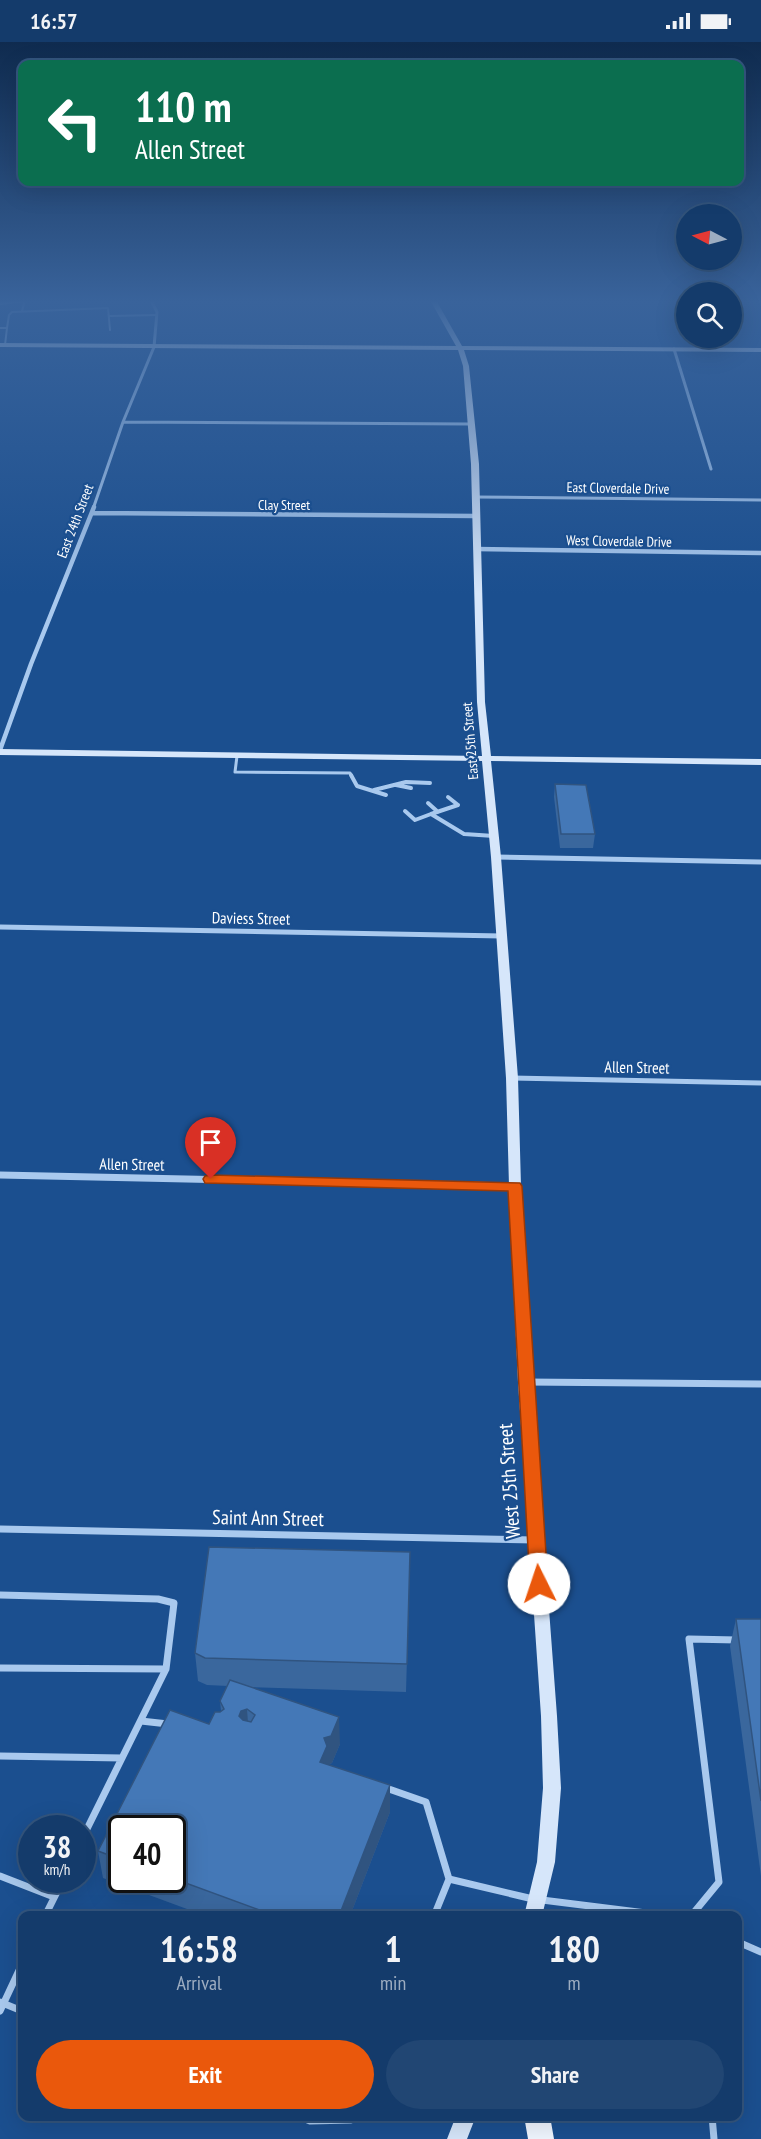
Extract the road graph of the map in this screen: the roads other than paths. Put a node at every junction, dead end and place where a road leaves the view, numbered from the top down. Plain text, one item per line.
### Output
1 (133, 398) edge
2 (468, 398) edge
3 (689, 398) edge
4 (123, 422) junction
5 (470, 424) junction
6 (711, 469) dead end
7 (475, 497) junction
8 (761, 500) edge
9 (92, 513) junction
10 (475, 516) junction
11 (476, 549) junction
12 (761, 553) edge
13 (0, 751) edge
14 (237, 756) junction
15 (486, 759) junction
16 (761, 762) edge
17 (430, 783) dead end
18 (395, 784) junction
19 (411, 788) dead end
20 (372, 791) junction
21 (386, 795) dead end
22 (448, 797) dead end
23 (428, 803) dead end
24 (405, 811) dead end
25 (438, 812) junction
26 (430, 814) junction
27 (494, 836) junction
28 (496, 857) junction
29 (761, 862) edge
30 (0, 927) edge
31 (502, 936) junction
32 (512, 1078) junction
33 (761, 1083) edge
34 (0, 1175) edge
35 (515, 1186) junction
36 (525, 1382) junction
37 (761, 1384) edge
38 (0, 1529) edge
39 (535, 1540) junction
40 (0, 1595) edge
41 (740, 1640) edge
42 (0, 1668) edge
43 (166, 1669) junction
44 (141, 1721) junction
45 (174, 1725) edge
46 (0, 1756) edge
47 (122, 1758) junction
48 (373, 1783) edge
49 (94, 1815) edge
50 (0, 1876) edge
51 (449, 1879) junction
52 (56, 1893) edge
53 (54, 1897) junction
54 (535, 1908) edge
55 (47, 1911) edge
56 (436, 1911) edge
57 (586, 1911) edge
58 (695, 1911) edge
59 (742, 1944) edge
60 (761, 1952) edge
61 (18, 1972) edge
62 (1, 2005) edge
63 (18, 2010) edge
64 (464, 2121) edge
65 (538, 2121) edge
66 (712, 2121) edge
67 (457, 2139) edge
68 (541, 2139) edge
69 (714, 2139) edge

1 - 4 street, East 24th Street
2 - 5 street, East 25th Street
3 - 6 street
4 - 5 street
4 - 9 street, East 24th Street
5 - 7 street, East 25th Street
7 - 8 street, East Cloverdale Drive
7 - 10 street, East 25th Street
9 - 10 street, Clay Street
9 - 13 street, East 24th Street
10 - 11 street, East 25th Street
11 - 12 street, West Cloverdale Drive
11 - 15 street, East 25th Street
13 - 14 street
14 - 15 street
14 - 20 lane
15 - 16 street
15 - 27 street, East 25th Street
17 - 18 lane
18 - 19 lane
18 - 20 lane
20 - 21 lane
22 - 25 lane
23 - 25 lane
24 - 26 lane
25 - 26 lane
26 - 27 lane
27 - 28 street, East 25th Street
28 - 29 street
28 - 31 street, East 25th Street
30 - 31 street, Daviess Street
31 - 32 street, East 25th Street
32 - 33 street, Allen Street
32 - 35 street, East 25th Street
34 - 35 street, Allen Street
35 - 36 street, West 25th Street
36 - 37 street
36 - 39 street, West 25th Street
38 - 39 street, Saint Ann Street
39 - 54 street, West 25th Street
40 - 43 lane
41 - 58 lane
42 - 43 lane
43 - 44 lane
44 - 45 lane
44 - 47 lane
46 - 47 lane
47 - 49 lane
48 - 51 lane
50 - 53 lane
51 - 54 lane
51 - 56 lane
52 - 53 lane
53 - 55 lane
54 - 57 lane
59 - 60 lane
61 - 62 lane
62 - 63 lane
64 - 67 street
65 - 68 main road
66 - 69 lane

